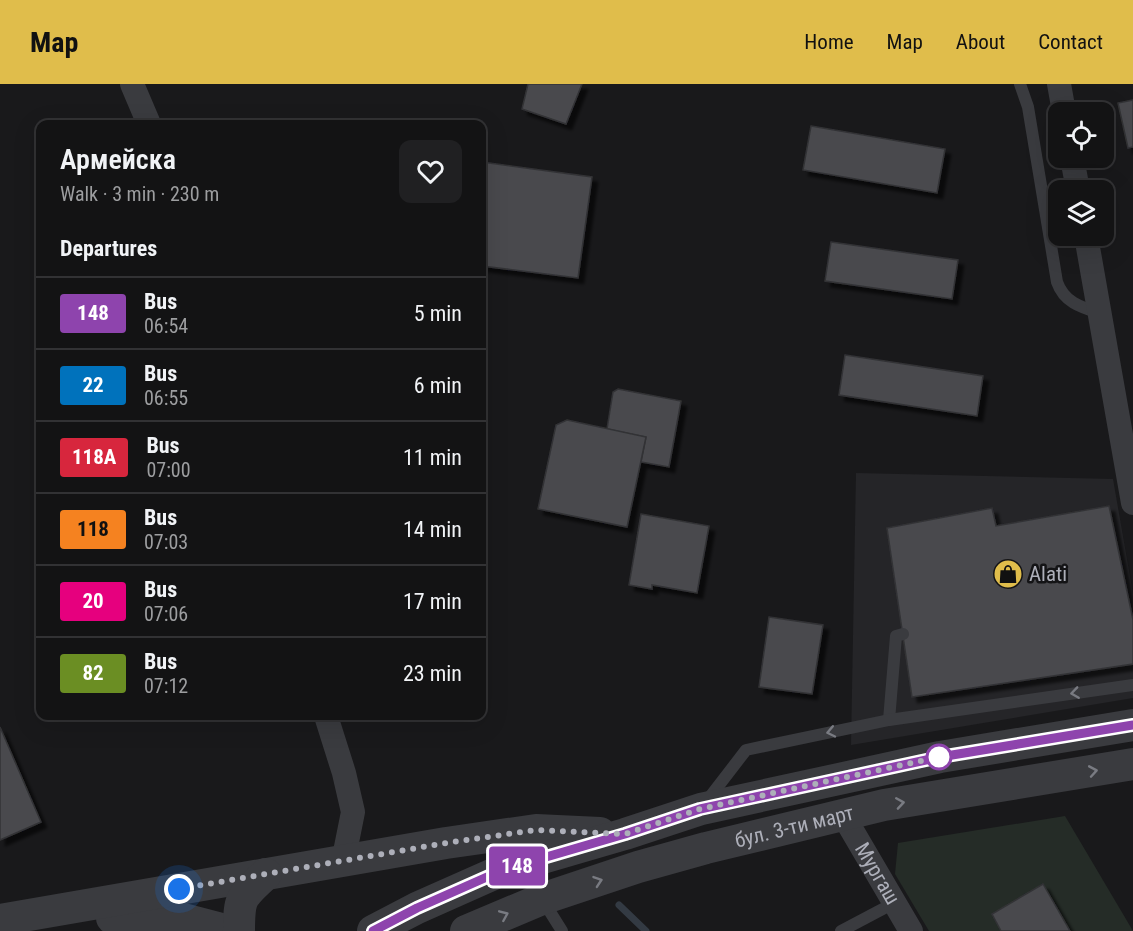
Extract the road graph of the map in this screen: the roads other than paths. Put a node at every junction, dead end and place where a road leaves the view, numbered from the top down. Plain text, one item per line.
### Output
1 (132, 84) edge
2 (1020, 84) edge
3 (1059, 84) edge
4 (1062, 102) edge
5 (147, 120) edge
6 (1088, 246) edge
7 (1100, 313) junction
8 (1133, 503) edge
9 (903, 634) dead end
10 (1133, 685) edge
11 (327, 720) edge
12 (889, 720) junction
13 (1133, 725) edge
14 (1133, 764) edge
15 (827, 780) junction
16 (700, 809) junction
17 (843, 815) junction
18 (625, 834) junction
19 (343, 862) junction
20 (266, 874) junction
21 (542, 899) junction
22 (894, 903) junction
23 (0, 920) edge
24 (0, 924) edge
25 (229, 931) edge
26 (239, 931) edge
27 (373, 931) edge
28 (466, 931) edge
29 (562, 931) edge
30 (841, 931) edge
31 (910, 931) edge

1 - 5 street
2 - 7 lane
3 - 4 street
6 - 7 street
7 - 8 street
9 - 12 lane
10 -> 12 lane
11 - 19 street
12 -> 16 lane
13 - 15 street, бул. 3-ти март
17 -> 14 street, бул. 3-ти март
15 - 16 street, бул. 3-ти март
15 - 17 street
16 - 18 street, бул. 3-ти март
21 -> 17 street, бул. 3-ти март
17 - 22 street, Мургаш
18 - 19 street
18 - 27 street, бул. 3-ти март
19 - 20 street
20 - 23 street
20 - 26 street
28 -> 21 street, бул. 3-ти март
21 - 29 lane
22 - 30 lane
22 - 31 street, Мургаш
24 - 25 street

